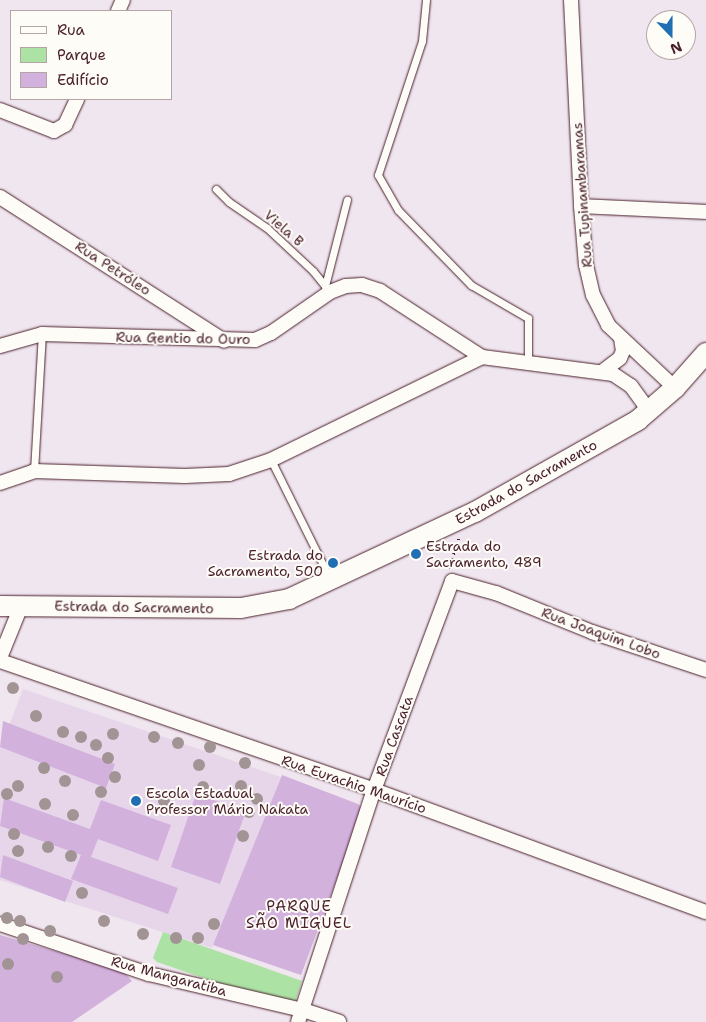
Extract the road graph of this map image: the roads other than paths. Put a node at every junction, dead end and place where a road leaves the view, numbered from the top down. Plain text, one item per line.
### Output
1 (426, 0) edge
2 (571, 0) edge
3 (77, 100) edge
4 (0, 110) edge
5 (216, 189) dead end
6 (0, 197) edge
7 (347, 200) dead end
8 (581, 206) junction
9 (706, 212) edge
10 (328, 289) junction
11 (42, 334) junction
12 (621, 338) junction
13 (225, 341) junction
14 (0, 346) edge
15 (706, 353) edge
16 (482, 357) junction
17 (528, 362) junction
18 (603, 371) junction
19 (675, 388) junction
20 (649, 411) junction
21 (271, 460) junction
22 (34, 471) junction
23 (0, 483) edge
24 (330, 579) junction
25 (452, 580) joint
26 (0, 606) edge
27 (21, 606) junction
28 (0, 660) edge
29 (706, 670) edge
30 (374, 790) junction
31 (706, 912) edge
32 (0, 924) edge
33 (300, 1016) edge
34 (339, 1022) edge

1 - 17 lane
2 - 8 street, Rua Tupinambaramas
3 - 4 street
5 - 10 lane, Viela B
6 - 13 street, Rua Petróleo
7 - 10 lane
8 - 9 street
8 - 12 street, Rua Tupinambaramas
10 - 13 street, Rua Gentio do Ouro
10 - 16 street, Rua Gentio do Ouro
11 - 13 street, Rua Gentio do Ouro
11 - 14 street, Rua Gentio do Ouro
11 - 22 lane
12 - 18 street
12 - 19 street, Rua Tupinambaramas
15 - 19 street, Estrada do Sacramento
16 - 17 street
16 - 21 street
17 - 18 street
18 - 20 street
19 - 20 street, Estrada do Sacramento
20 - 24 street, Estrada do Sacramento
21 - 22 street
21 - 24 lane
22 - 23 street
24 - 27 street, Estrada do Sacramento
25 - 29 street, Rua Joaquim Lobo
25 - 30 street, Rua Cascata
26 - 27 street, Estrada do Sacramento
27 - 28 street
28 - 30 street, Rua Eurachio Maurício
30 - 31 street, Rua Eurachio Maurício
30 - 33 street, Rua Cascata
32 - 33 street, Rua Mangaratiba
33 - 34 street, Rua Mangaratiba

